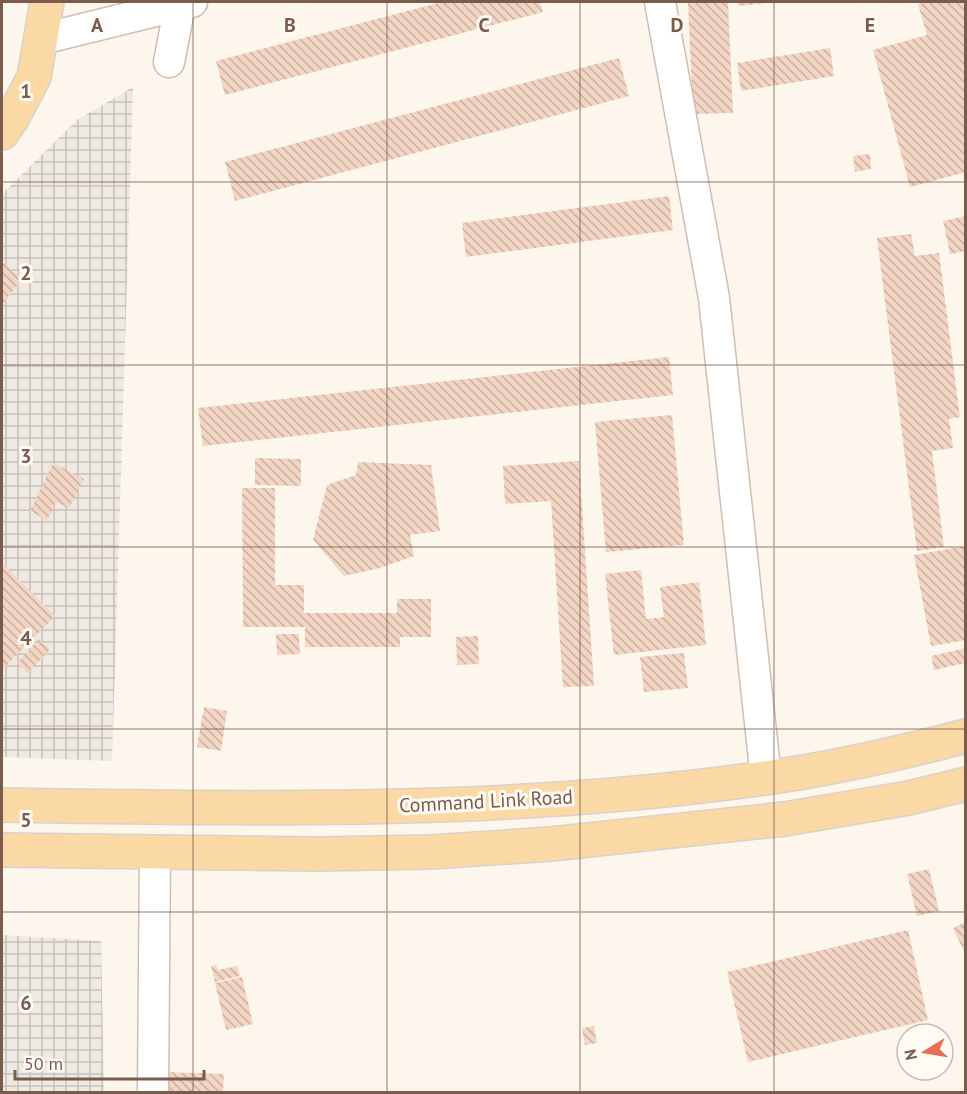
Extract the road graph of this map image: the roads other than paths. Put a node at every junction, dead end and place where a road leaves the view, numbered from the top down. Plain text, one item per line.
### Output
1 (47, 2) edge
2 (660, 2) edge
3 (186, 3) edge
4 (42, 39) junction
5 (169, 62) dead end
6 (2, 133) edge
7 (966, 736) edge
8 (766, 778) junction
9 (966, 784) edge
10 (2, 805) edge
11 (2, 850) edge
12 (155, 851) junction
13 (153, 1092) edge

1 - 4 main road
2 - 8 street
3 - 4 street
3 - 5 street
4 - 6 main road
7 - 8 main road, Command Link Road
8 - 10 main road, Command Link Road
9 - 12 main road
11 - 12 main road
12 - 13 street

